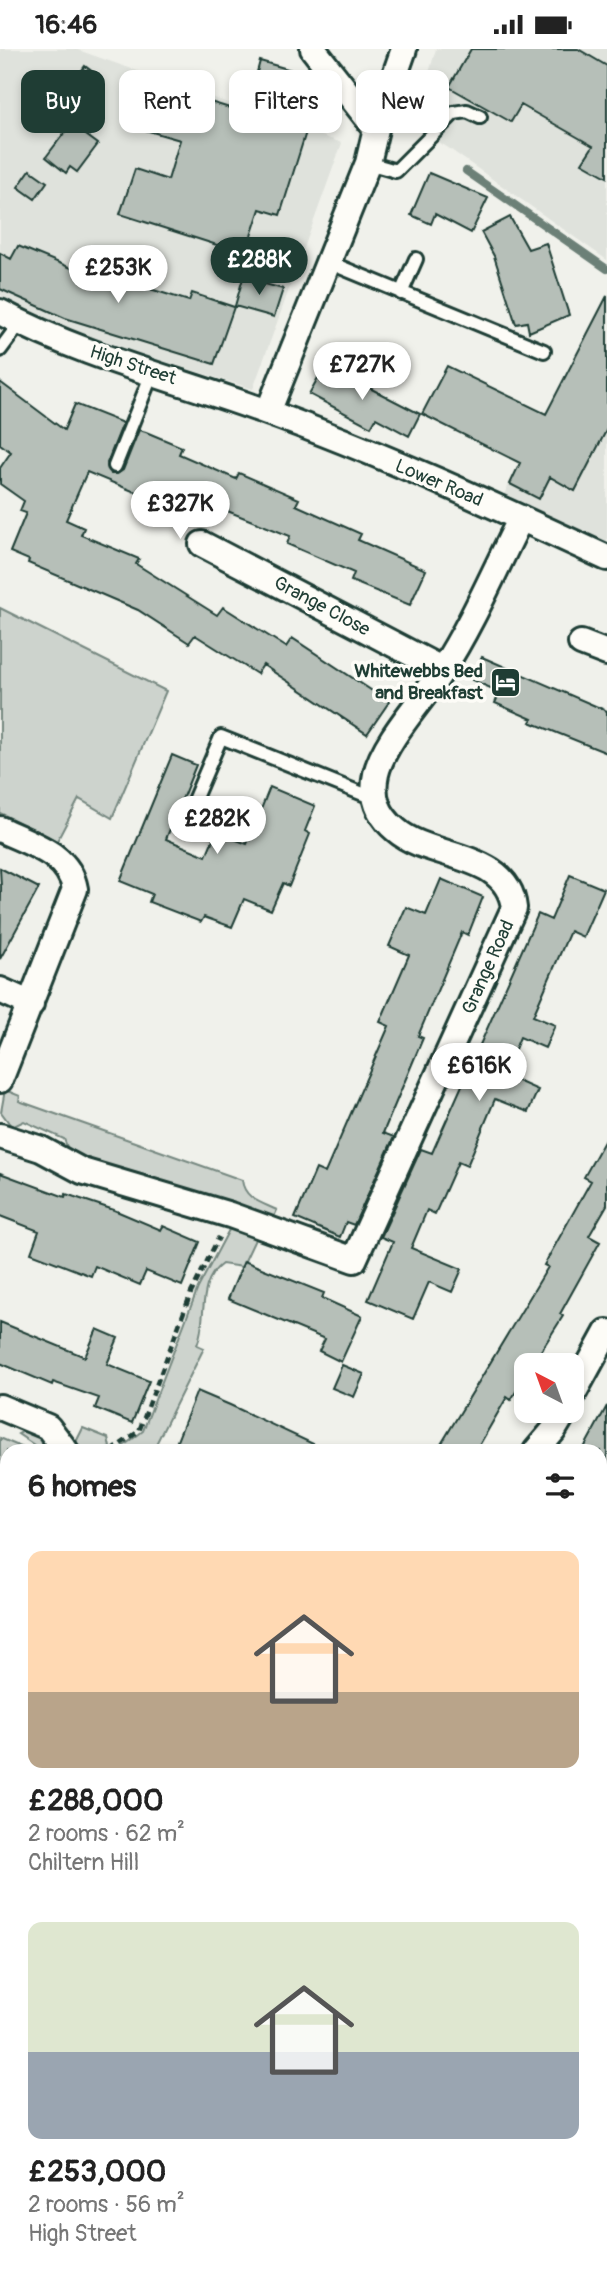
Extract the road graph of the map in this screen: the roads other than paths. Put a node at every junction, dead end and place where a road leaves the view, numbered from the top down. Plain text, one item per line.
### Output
1 (313, 49) edge
2 (404, 49) edge
3 (397, 70) edge
4 (356, 104) edge
5 (480, 117) dead end
6 (375, 133) edge
7 (368, 163) junction
8 (416, 259) dead end
9 (328, 263) junction
10 (401, 293) junction
11 (10, 318) edge
12 (0, 350) edge
13 (544, 351) dead end
14 (153, 371) junction
15 (268, 412) junction
16 (115, 465) dead end
17 (521, 518) junction
18 (202, 544) dead end
19 (607, 558) edge
20 (581, 643) dead end
21 (607, 653) edge
22 (443, 670) junction
23 (374, 795) junction
24 (186, 819) dead end
25 (0, 829) edge
26 (0, 990) edge
27 (31, 1004) junction
28 (0, 1080) edge
29 (0, 1136) edge
30 (607, 1332) edge
31 (584, 1374) edge
32 (0, 1407) edge
33 (558, 1423) edge
34 (61, 1444) edge
35 (542, 1444) edge

1 - 4 street
2 - 3 street
5 - 7 lane
6 - 7 street
7 - 9 street
8 - 10 lane
9 - 10 lane
9 - 15 street
10 - 13 lane
11 - 12 lane
11 - 14 street, High Street
14 - 15 street, High Street
14 - 16 lane
15 - 17 street, Lower Road
17 - 19 street, Lower Road
17 - 22 street
18 - 22 street, Grange Close
20 - 21 street
22 - 23 street
23 - 24 lane
23 - 29 street, Grange Road
25 - 27 street
26 - 27 street
27 - 28 street
30 - 31 street
32 - 34 street
33 - 35 street

